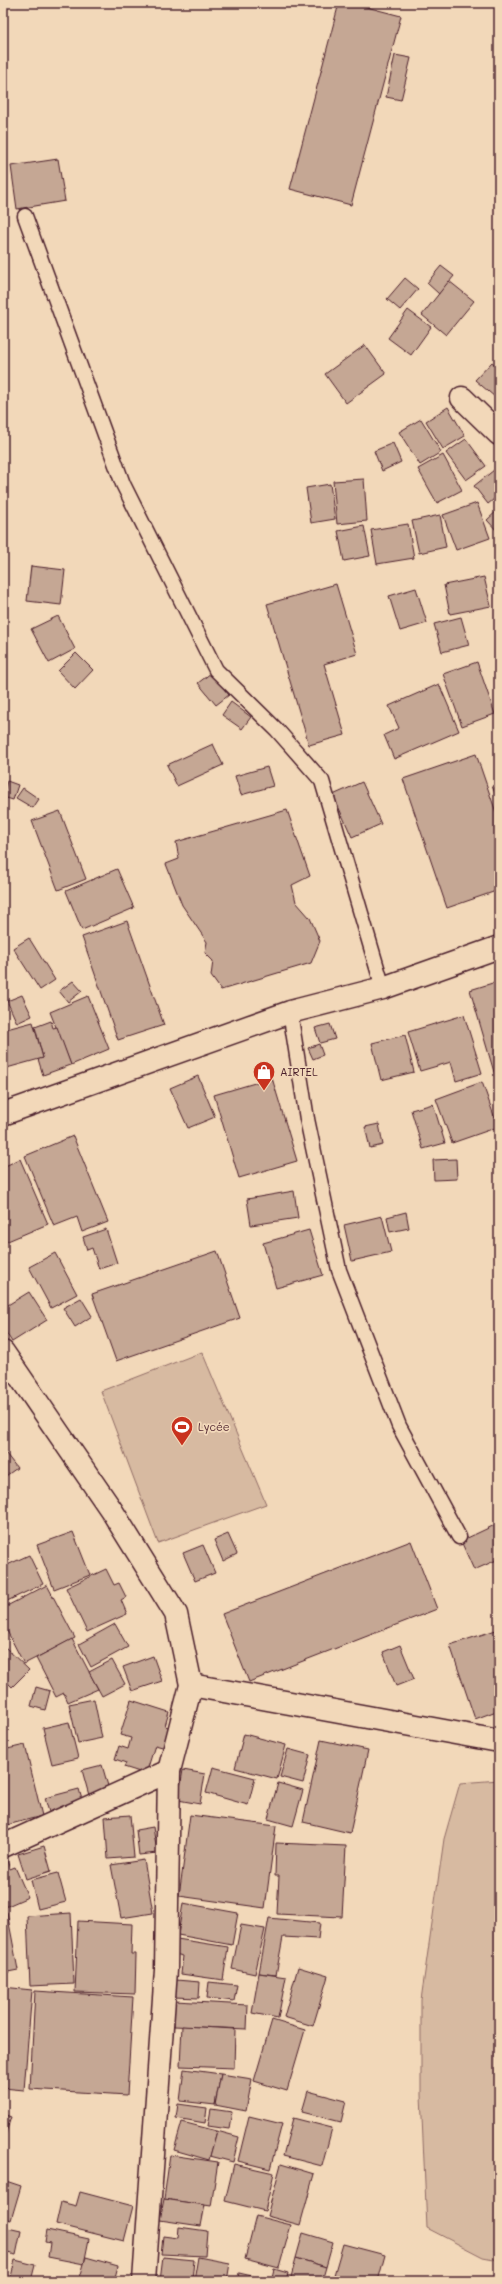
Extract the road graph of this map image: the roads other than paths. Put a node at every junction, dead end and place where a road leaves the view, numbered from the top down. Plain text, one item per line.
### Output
1 (25, 216) dead end
2 (462, 398) dead end
3 (499, 434) edge
4 (499, 947) edge
5 (383, 988) junction
6 (290, 1012) junction
7 (3, 1114) edge
8 (3, 1352) edge
9 (459, 1537) dead end
10 (192, 1685) junction
11 (499, 1741) edge
12 (169, 1771) junction
13 (3, 1846) edge
14 (144, 2281) edge

1 - 5 lane
2 - 3 street
4 - 5 street
5 - 6 street
6 - 7 street
6 - 9 lane
8 - 10 street
10 - 11 street
10 - 12 street
12 - 13 street
12 - 14 street

